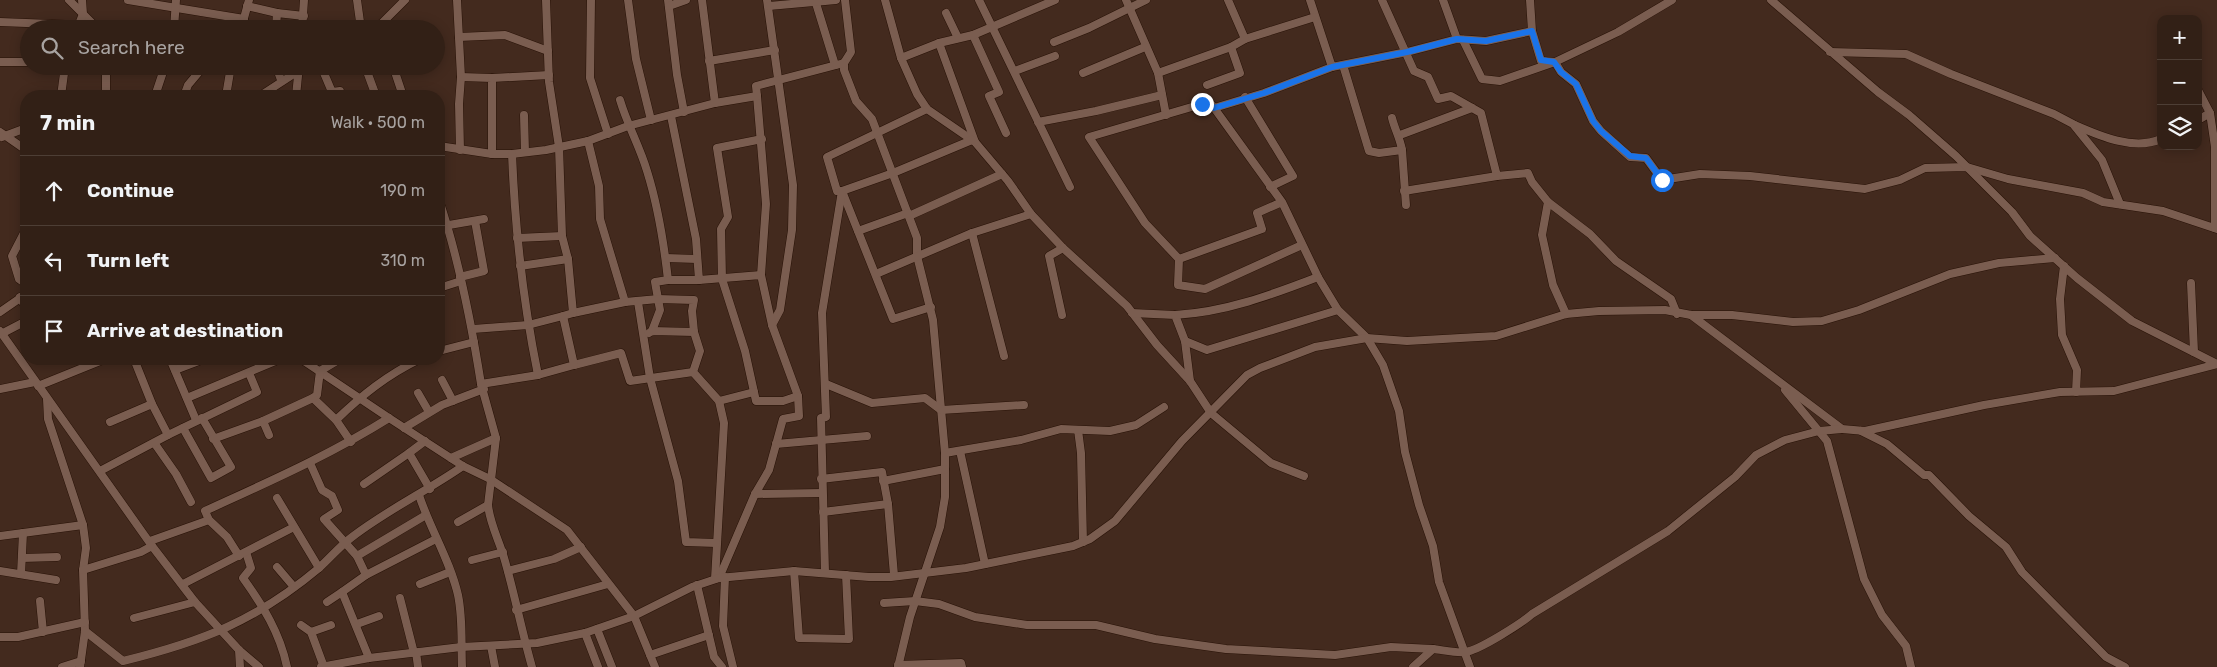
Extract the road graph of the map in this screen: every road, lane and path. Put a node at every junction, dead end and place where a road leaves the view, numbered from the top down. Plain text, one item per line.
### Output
1 (69, 0) edge
2 (82, 0) edge
3 (128, 0) edge
4 (304, 0) edge
5 (357, 0) edge
6 (404, 0) edge
7 (456, 0) edge
8 (546, 0) edge
9 (591, 0) edge
10 (628, 0) edge
11 (686, 0) edge
12 (702, 0) edge
13 (836, 0) edge
14 (845, 0) edge
15 (884, 0) edge
16 (979, 0) edge
17 (1055, 0) edge
18 (1146, 0) edge
19 (1228, 0) edge
20 (1310, 0) edge
21 (1382, 0) edge
22 (1443, 0) edge
23 (1530, 0) edge
24 (1672, 0) edge
25 (1771, 0) edge
26 (816, 1) edge
27 (1046, 2) edge
28 (154, 3) edge
29 (248, 3) edge
30 (668, 3) edge
31 (768, 3) edge
32 (1127, 3) edge
33 (176, 4) edge
34 (277, 13) junction
35 (946, 13) dead end
36 (82, 14) junction
37 (304, 16) junction
38 (1315, 17) junction
39 (244, 19) joint
40 (80, 20) edge
41 (88, 20) edge
42 (175, 20) edge
43 (277, 20) edge
44 (303, 20) edge
45 (360, 20) edge
46 (385, 20) edge
47 (0, 22) edge
48 (20, 23) edge
49 (990, 26) junction
50 (1532, 31) junction
51 (973, 36) junction
52 (459, 37) junction
53 (958, 38) junction
54 (1245, 39) junction
55 (1460, 39) junction
56 (1054, 42) dead end
57 (939, 43) junction
58 (1145, 46) junction
59 (1231, 46) junction
60 (776, 50) junction
61 (548, 51) junction
62 (1407, 52) junction
63 (1830, 52) junction
64 (1055, 56) dead end
65 (901, 58) junction
66 (710, 61) junction
67 (0, 62) edge
68 (20, 62) edge
69 (1554, 62) junction
70 (844, 63) junction
71 (834, 65) junction
72 (1343, 65) junction
73 (1332, 67) junction
74 (1015, 71) junction
75 (1158, 72) junction
76 (1083, 73) dead end
77 (64, 75) edge
78 (106, 75) edge
79 (162, 75) edge
80 (196, 75) edge
81 (230, 75) edge
82 (279, 75) edge
83 (289, 75) edge
84 (300, 75) edge
85 (325, 75) edge
86 (368, 75) edge
87 (396, 75) edge
88 (548, 75) junction
89 (461, 77) junction
90 (492, 78) junction
91 (778, 79) junction
92 (281, 80) junction
93 (1207, 85) dead end
94 (62, 90) edge
95 (106, 90) edge
96 (157, 90) edge
97 (186, 90) edge
98 (227, 90) edge
99 (268, 90) edge
100 (297, 90) edge
101 (331, 90) edge
102 (374, 90) edge
103 (401, 90) edge
104 (1162, 95) junction
105 (757, 96) junction
106 (1245, 97) junction
107 (2202, 97) edge
108 (620, 100) dead end
109 (715, 103) junction
110 (1214, 108) junction
111 (1472, 108) junction
112 (928, 109) junction
113 (684, 112) junction
114 (2210, 112) junction
115 (524, 115) dead end
116 (1166, 115) junction
117 (672, 116) junction
118 (2202, 117) edge
119 (1392, 118) dead end
120 (651, 120) junction
121 (1038, 122) junction
122 (2073, 124) junction
123 (628, 126) junction
124 (20, 130) edge
125 (1006, 133) dead end
126 (608, 134) junction
127 (878, 134) junction
128 (2, 135) edge
129 (1400, 135) junction
130 (762, 139) junction
131 (588, 141) junction
132 (973, 141) junction
133 (2157, 141) edge
134 (20, 146) edge
135 (559, 146) junction
136 (445, 147) edge
137 (460, 150) junction
138 (1402, 150) junction
139 (525, 152) junction
140 (492, 154) junction
141 (512, 154) junction
142 (1967, 167) junction
143 (893, 173) junction
144 (1002, 174) junction
145 (1497, 176) junction
146 (1070, 187) dead end
147 (1270, 187) junction
148 (1404, 190) junction
149 (842, 191) junction
150 (1282, 202) junction
151 (1548, 202) junction
152 (2120, 204) junction
153 (1406, 205) dead end
154 (909, 214) junction
155 (1031, 214) junction
156 (445, 220) edge
157 (449, 225) junction
158 (2216, 229) edge
159 (858, 231) junction
160 (972, 233) junction
161 (562, 236) junction
162 (517, 238) junction
163 (20, 241) edge
164 (1302, 245) junction
165 (1063, 248) junction
166 (917, 256) junction
167 (666, 258) junction
168 (2055, 258) junction
169 (568, 259) junction
170 (697, 259) junction
171 (1178, 259) junction
172 (520, 266) junction
173 (2064, 266) junction
174 (876, 274) junction
175 (761, 275) junction
176 (1318, 277) junction
177 (461, 279) junction
178 (722, 279) junction
179 (20, 280) edge
180 (668, 280) junction
181 (699, 280) junction
182 (2191, 283) dead end
183 (445, 286) edge
184 (20, 298) edge
185 (658, 298) junction
186 (625, 302) junction
187 (638, 302) junction
188 (931, 307) junction
189 (1338, 310) junction
190 (0, 312) edge
191 (573, 313) junction
192 (1132, 313) junction
193 (1566, 314) junction
194 (1677, 314) junction
195 (1062, 315) dead end
196 (1175, 315) junction
197 (563, 316) junction
198 (1691, 316) junction
199 (20, 324) edge
200 (528, 325) junction
201 (772, 325) junction
202 (473, 329) junction
203 (652, 331) junction
204 (1, 332) edge
205 (694, 332) junction
206 (644, 338) junction
207 (1367, 338) junction
208 (1185, 341) junction
209 (474, 342) junction
210 (445, 349) edge
211 (2194, 352) junction
212 (1004, 356) dead end
213 (20, 359) edge
214 (2217, 364) edge
215 (24, 365) edge
216 (89, 365) edge
217 (136, 365) edge
218 (173, 365) edge
219 (188, 365) edge
220 (267, 365) edge
221 (310, 365) edge
222 (331, 365) edge
223 (407, 365) edge
224 (574, 365) junction
225 (175, 370) junction
226 (320, 372) junction
227 (693, 372) junction
228 (249, 373) junction
229 (538, 375) junction
230 (650, 378) junction
231 (442, 380) dead end
232 (1190, 381) junction
233 (1778, 381) junction
234 (37, 384) junction
235 (826, 384) junction
236 (482, 386) junction
237 (0, 389) edge
238 (754, 392) junction
239 (2076, 392) junction
240 (418, 393) dead end
241 (798, 396) junction
242 (187, 398) junction
243 (313, 398) junction
244 (360, 398) junction
245 (47, 399) junction
246 (453, 401) junction
247 (719, 401) junction
248 (152, 404) junction
249 (1024, 405) dead end
250 (1164, 407) dead end
251 (941, 410) junction
252 (429, 412) junction
253 (1211, 413) junction
254 (388, 418) junction
255 (199, 419) junction
256 (336, 420) junction
257 (263, 421) junction
258 (110, 422) dead end
259 (182, 428) junction
260 (404, 428) junction
261 (1842, 429) junction
262 (1078, 430) junction
263 (1860, 430) junction
264 (1819, 431) junction
265 (168, 434) junction
266 (269, 435) dead end
267 (867, 436) dead end
268 (496, 438) junction
269 (213, 439) junction
270 (822, 440) junction
271 (425, 441) junction
272 (351, 442) junction
273 (155, 444) junction
274 (776, 444) junction
275 (960, 451) junction
276 (409, 453) junction
277 (945, 453) junction
278 (451, 458) junction
279 (310, 463) junction
280 (464, 466) junction
281 (945, 469) junction
282 (100, 472) junction
283 (1304, 476) dead end
284 (490, 479) junction
285 (822, 479) junction
286 (883, 481) junction
287 (364, 484) dead end
288 (430, 489) junction
289 (822, 493) junction
290 (755, 494) junction
291 (419, 495) junction
292 (277, 498) dead end
293 (191, 502) dead end
294 (888, 504) junction
295 (488, 505) junction
296 (823, 512) junction
297 (426, 515) junction
298 (209, 520) junction
299 (458, 522) dead end
300 (82, 525) junction
301 (294, 527) junction
302 (23, 533) junction
303 (0, 536) edge
304 (436, 539) junction
305 (1083, 542) junction
306 (345, 543) junction
307 (716, 543) junction
308 (151, 544) junction
309 (581, 547) junction
310 (246, 552) junction
311 (503, 552) junction
312 (57, 556) dead end
313 (239, 556) junction
314 (357, 556) junction
315 (22, 558) junction
316 (472, 560) dead end
317 (985, 564) junction
318 (277, 567) dead end
319 (319, 568) junction
320 (82, 570) junction
321 (0, 571) edge
322 (508, 571) junction
323 (794, 571) junction
324 (450, 572) junction
325 (825, 572) junction
326 (926, 572) junction
327 (21, 574) junction
328 (846, 575) junction
329 (366, 576) junction
330 (894, 576) junction
331 (720, 578) junction
332 (56, 580) dead end
333 (183, 584) junction
334 (420, 584) dead end
335 (608, 584) junction
336 (697, 585) junction
337 (294, 587) junction
338 (342, 592) junction
339 (400, 598) dead end
340 (40, 601) dead end
341 (915, 601) junction
342 (195, 602) junction
343 (327, 602) dead end
344 (884, 603) dead end
345 (265, 608) junction
346 (516, 610) junction
347 (379, 616) dead end
348 (634, 616) junction
349 (134, 618) dead end
350 (85, 622) junction
351 (357, 624) junction
352 (301, 625) dead end
353 (331, 625) dead end
354 (598, 629) junction
355 (85, 631) junction
356 (222, 631) junction
357 (43, 632) junction
358 (311, 632) junction
359 (585, 633) junction
360 (708, 634) junction
361 (0, 637) edge
362 (525, 644) junction
363 (491, 646) junction
364 (461, 647) junction
365 (1434, 649) junction
366 (238, 650) junction
367 (1465, 652) junction
368 (415, 653) junction
369 (650, 655) junction
370 (371, 658) junction
371 (81, 664) edge
372 (898, 666) edge
373 (62, 667) edge
374 (240, 667) edge
375 (259, 667) edge
376 (286, 667) edge
377 (328, 667) edge
378 (377, 667) edge
379 (418, 667) edge
380 (462, 667) edge
381 (495, 667) edge
382 (532, 667) edge
383 (598, 667) edge
384 (612, 667) edge
385 (655, 667) edge
386 (722, 667) edge
387 (733, 667) edge
388 (962, 667) edge
389 (1413, 667) edge
390 (1470, 667) edge
391 (1911, 667) edge
392 (2125, 667) edge

1 - 36 street
2 - 36 street
3 - 28 street
4 - 37 street
5 - 45 street
6 - 46 street
7 - 52 street
8 - 61 street
9 - 126 street
10 - 120 street
11 - 30 street
12 - 66 street
13 - 26 street
14 - 70 street
15 - 65 street
16 - 49 street
17 - 27 street
18 - 32 street
19 - 54 street
20 - 38 street
21 - 62 street
22 - 55 street
23 - 50 street
24 - 69 street
25 - 63 street
26 - 31 street
26 - 71 street
27 - 49 street
28 - 33 street
29 - 34 street
29 - 39 street
30 - 113 street
31 - 60 street
32 - 56 street
32 - 58 street
33 - 39 street
33 - 42 street
34 - 37 street
34 - 43 street
35 - 53 street
36 - 40 street
36 - 41 street
37 - 44 street
38 - 54 street
38 - 73 street
47 - 48 street
49 - 51 street
49 - 74 street
50 - 55 street
50 - 69 street
51 - 53 street
51 - 125 street
52 - 61 street
52 - 89 street
53 - 57 street
54 - 59 street
55 - 62 street
55 - 69 street
57 - 65 street
57 - 132 street
58 - 75 street
58 - 76 street
59 - 75 street
59 - 93 street
60 - 66 street
60 - 91 street
61 - 88 street
62 - 72 street
62 - 111 street
63 - 122 street
63 - 142 street
64 - 74 street
65 - 112 street
66 - 109 street
67 - 68 street
69 - 142 street
70 - 71 street
70 - 127 street
71 - 91 street
72 - 73 street
72 - 138 street
73 - 106 street
74 - 121 street
75 - 104 street
77 - 94 street
78 - 95 street
79 - 96 street
80 - 97 street
81 - 98 street
82 - 92 street
83 - 92 street
84 - 100 street
85 - 101 street
86 - 102 street
87 - 103 street
88 - 90 street
88 - 135 street
89 - 90 street
89 - 137 street
90 - 140 street
91 - 105 street
91 - 201 street
92 - 99 street
104 - 116 street
104 - 121 street
105 - 109 street
105 - 130 street
106 - 110 street
106 - 147 street
107 - 114 street
108 - 123 street
109 - 113 street
110 - 116 street
110 - 147 street
111 - 129 street
111 - 145 street
112 - 127 street
112 - 132 street
113 - 117 street
114 - 118 street
114 - 158 street
115 - 139 street
116 - 171 street
117 - 120 street
117 - 170 street
119 - 129 street
120 - 123 street
121 - 146 street
122 - 133 street
122 - 152 street
123 - 126 street
123 - 167 street
124 - 128 street
126 - 131 street
127 - 143 street
127 - 149 street
128 - 134 street
129 - 138 street
130 - 175 street
130 - 178 street
131 - 135 street
131 - 186 street
132 - 143 street
132 - 144 street
135 - 139 street
135 - 161 street
136 - 137 street
137 - 140 street
138 - 148 street
139 - 141 street
140 - 141 street
141 - 162 street
142 - 152 street
142 - 168 street
143 - 149 street
143 - 154 street
144 - 154 street
144 - 155 street
145 - 148 street
145 - 151 street
147 - 150 street
148 - 153 street
149 - 159 street
149 - 235 street
150 - 164 street
150 - 171 street
151 - 193 street
151 - 194 street
152 - 158 street
154 - 159 street
154 - 166 street
155 - 160 street
155 - 165 street
156 - 157 street
157 - 177 street
157 - 177 street
159 - 174 street
160 - 166 street
160 - 212 street
161 - 162 street
161 - 169 street
162 - 172 street
163 - 179 street
164 - 171 street
164 - 176 street
165 - 192 street
165 - 195 street
166 - 174 street
166 - 188 street
167 - 170 street
167 - 180 street
168 - 173 street
168 - 198 street
169 - 172 street
169 - 191 street
170 - 181 street
172 - 200 street
173 - 211 street
173 - 239 street
174 - 188 street
175 - 178 street
175 - 201 street
176 - 189 street
176 - 196 street
177 - 183 street
177 - 202 street
178 - 181 street
178 - 238 street
180 - 181 street
180 - 185 street
182 - 211 street
184 - 190 street
185 - 187 street
185 - 203 street
185 - 205 street
186 - 187 street
186 - 191 street
187 - 206 street
188 - 251 street
189 - 207 street
189 - 208 street
191 - 197 street
192 - 196 street
192 - 232 street
193 - 194 street
193 - 207 street
194 - 198 street
196 - 208 street
197 - 200 street
197 - 224 street
198 - 233 street
199 - 204 street
200 - 202 street
200 - 229 street
201 - 241 street
202 - 209 street
203 - 205 street
203 - 206 street
204 - 213 street
205 - 227 street
206 - 230 street
207 - 253 street
207 - 367 street
208 - 232 street
209 - 210 street
209 - 236 street
211 - 214 street
214 - 239 street
215 - 234 street
216 - 234 street
217 - 248 street
218 - 225 street
219 - 225 street
220 - 228 street
221 - 226 street
222 - 226 street
223 - 244 street
224 - 229 street
224 - 230 street
225 - 242 street
226 - 243 street
226 - 244 street
227 - 230 street
227 - 247 street
228 - 242 street
228 - 255 street
229 - 236 street
230 - 307 street
231 - 246 street
232 - 253 street
233 - 261 street
233 - 264 street
234 - 237 street
234 - 245 street
235 - 251 street
235 - 270 street
236 - 246 street
236 - 268 street
238 - 241 street
238 - 247 street
239 - 263 street
240 - 252 street
241 - 274 street
242 - 255 street
243 - 256 street
243 - 257 street
244 - 254 street
244 - 256 street
245 - 282 street
245 - 300 street
246 - 252 street
247 - 307 street
248 - 258 street
248 - 265 street
249 - 251 street
250 - 262 street
251 - 277 street
252 - 260 street
253 - 283 street
253 - 305 street
254 - 260 street
254 - 272 street
255 - 259 street
255 - 269 street
256 - 272 street
257 - 266 street
257 - 269 street
259 - 265 street
259 - 269 street
260 - 271 street
261 - 263 street
261 - 264 street
262 - 275 street
262 - 305 street
263 - 392 street
264 - 367 street
264 - 391 street
265 - 273 street
267 - 270 street
268 - 278 street
268 - 284 street
270 - 274 street
270 - 285 street
271 - 276 street
271 - 278 street
272 - 279 street
273 - 282 street
273 - 293 street
274 - 290 street
275 - 277 street
275 - 317 street
276 - 287 street
276 - 288 street
277 - 281 street
278 - 280 street
279 - 298 street
279 - 306 street
280 - 284 street
280 - 288 street
281 - 286 street
281 - 326 street
282 - 308 street
284 - 295 street
284 - 309 street
285 - 286 street
285 - 289 street
286 - 294 street
288 - 291 street
289 - 290 street
289 - 296 street
290 - 331 street
291 - 297 street
291 - 306 street
292 - 301 street
294 - 296 street
294 - 330 street
295 - 299 street
295 - 311 street
296 - 325 street
297 - 304 street
297 - 314 street
298 - 308 street
298 - 313 street
300 - 302 street
300 - 320 street
301 - 310 street
301 - 319 street
302 - 303 street
302 - 315 street
304 - 324 street
304 - 329 street
305 - 317 street
306 - 314 street
306 - 319 street
307 - 331 street
308 - 320 street
308 - 333 street
309 - 322 street
309 - 335 street
310 - 313 street
310 - 345 street
311 - 316 street
311 - 322 street
312 - 315 street
313 - 333 street
314 - 329 street
315 - 327 street
317 - 326 street
318 - 337 street
319 - 337 street
320 - 350 street
321 - 327 street
322 - 346 street
323 - 325 street
323 - 328 street
323 - 331 street
324 - 334 street
324 - 364 street
325 - 328 street
326 - 330 street
326 - 341 street
327 - 332 street
328 - 330 street
329 - 338 street
331 - 336 street
331 - 387 street
333 - 342 street
335 - 346 street
335 - 348 street
336 - 348 street
336 - 360 street
337 - 345 street
338 - 343 street
338 - 351 street
339 - 368 street
340 - 357 street
341 - 344 street
341 - 365 street
341 - 372 street
342 - 349 street
342 - 356 street
345 - 356 street
345 - 376 street
346 - 362 street
347 - 351 street
348 - 354 street
348 - 369 street
350 - 355 street
350 - 357 street
351 - 370 street
352 - 358 street
353 - 358 street
354 - 359 street
354 - 384 street
355 - 356 street
355 - 371 street
356 - 366 street
357 - 361 street
358 - 377 street
359 - 362 street
359 - 383 street
360 - 369 street
360 - 386 street
362 - 363 street
362 - 382 street
363 - 364 street
363 - 381 street
364 - 368 street
364 - 380 street
365 - 367 street
365 - 389 street
366 - 374 street
366 - 375 street
367 - 390 street
368 - 370 street
368 - 379 street
369 - 385 street
370 - 377 street
370 - 378 street
371 - 373 street
372 - 388 street

